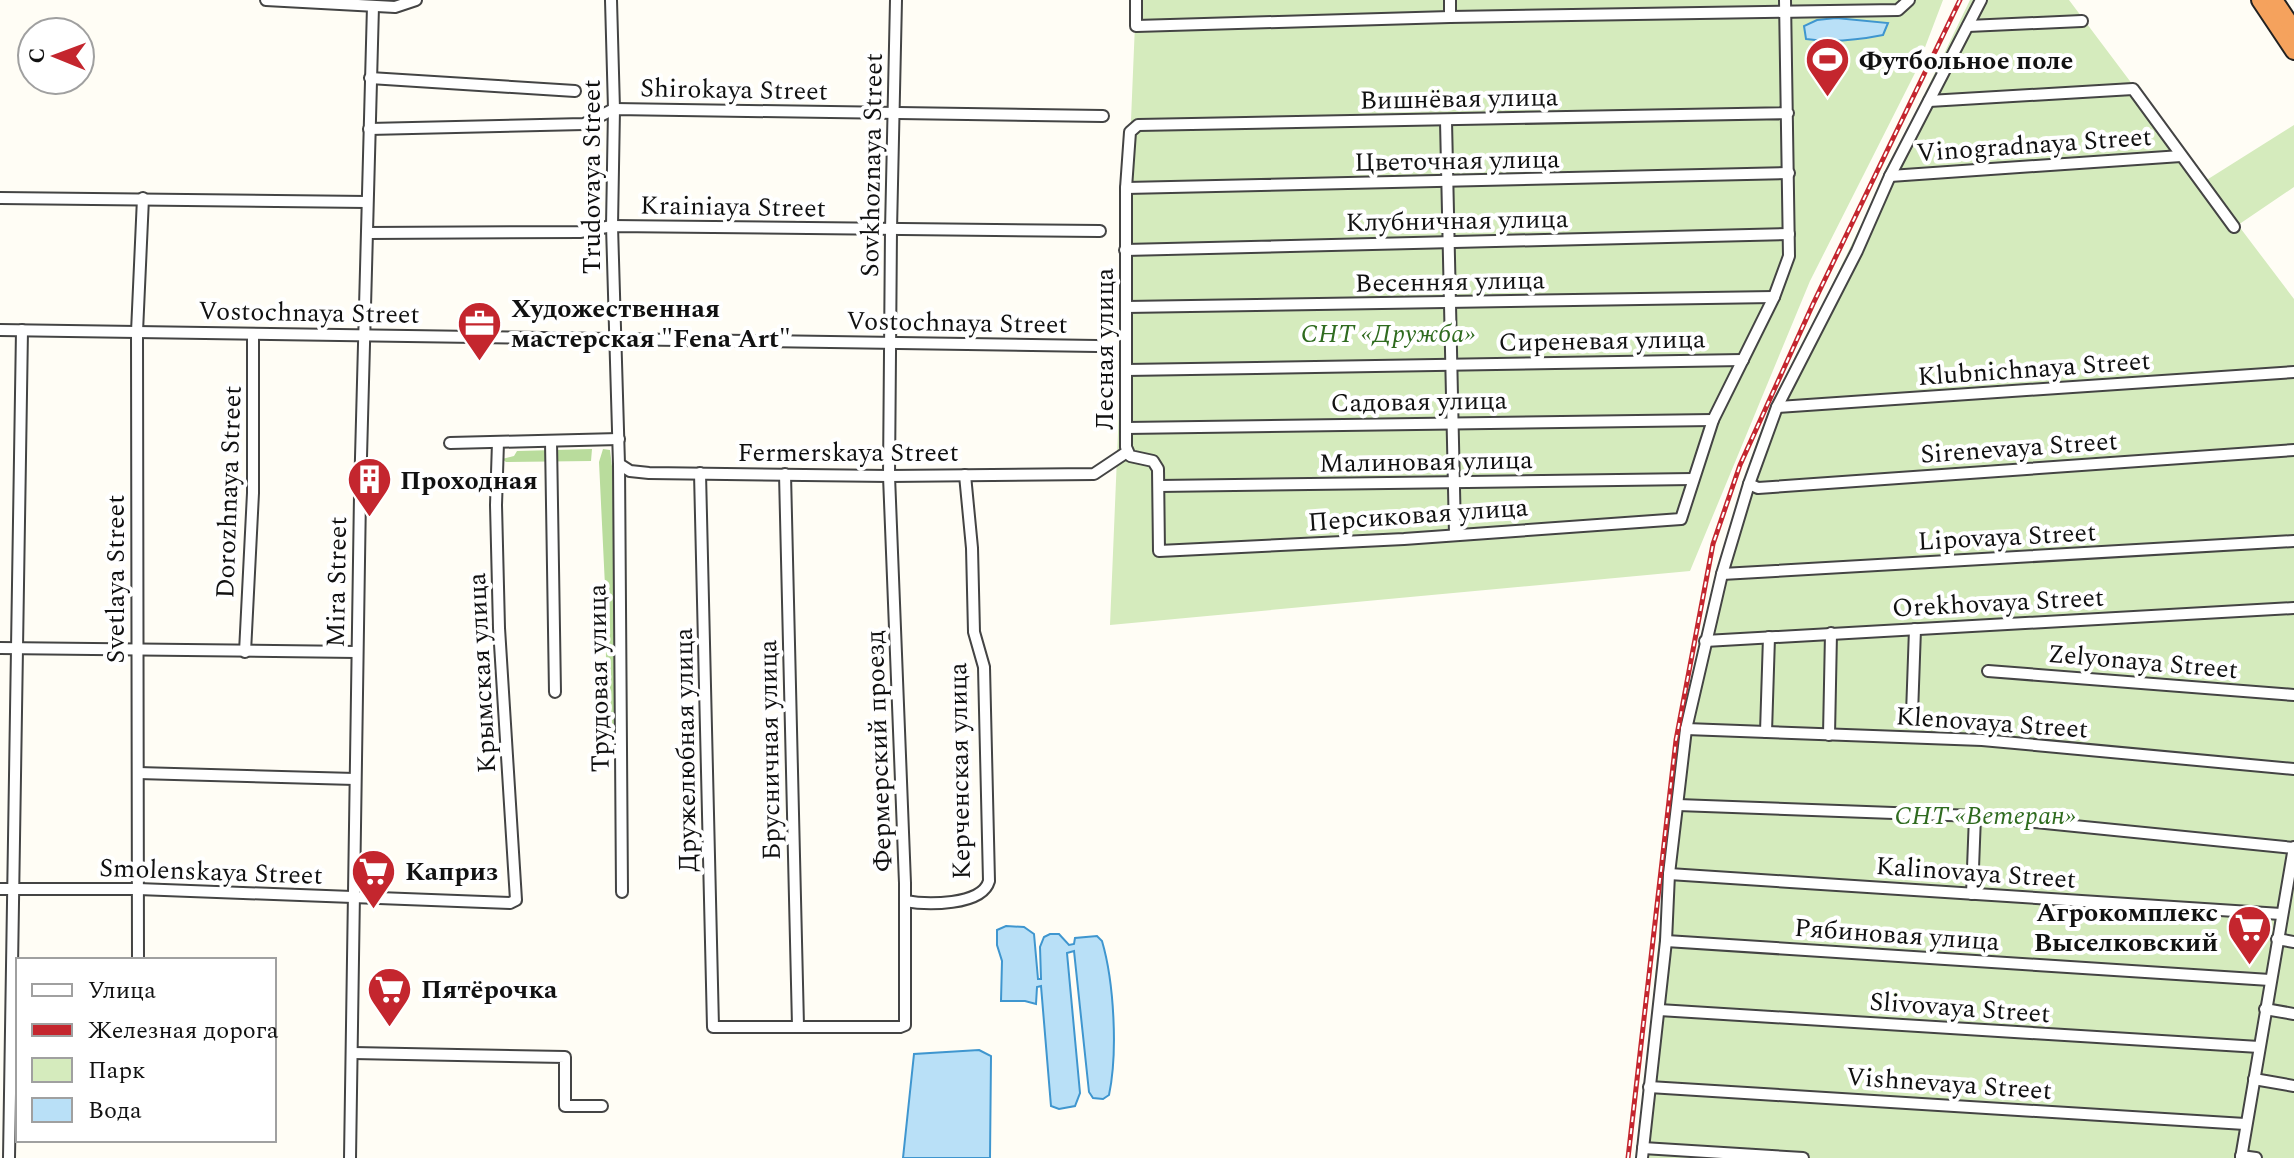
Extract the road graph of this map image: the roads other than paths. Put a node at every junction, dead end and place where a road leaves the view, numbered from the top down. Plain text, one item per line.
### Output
1 (266, 0) edge
2 (416, 0) edge
3 (611, 0) edge
4 (896, 0) edge
5 (1136, 0) edge
6 (1450, 0) edge
7 (1909, 0) edge
8 (1981, 0) edge
9 (2260, 0) edge
10 (2274, 0) edge
11 (1786, 5) edge
12 (1845, 5) edge
13 (373, 6) junction
14 (1450, 17) junction
15 (2082, 21) dead end
16 (1968, 26) junction
17 (2294, 30) edge
18 (2294, 51) edge
19 (370, 78) junction
20 (575, 91) dead end
21 (1929, 101) junction
22 (614, 109) junction
23 (1788, 113) junction
24 (894, 114) junction
25 (1103, 116) dead end
26 (1446, 121) junction
27 (1132, 127) joint
28 (369, 129) junction
29 (2181, 156) junction
30 (1789, 173) junction
31 (1890, 176) junction
32 (1447, 183) junction
33 (1126, 188) junction
34 (0, 198) edge
35 (143, 198) junction
36 (367, 202) junction
37 (612, 226) junction
38 (2234, 227) dead end
39 (891, 230) junction
40 (1100, 231) dead end
41 (367, 233) junction
42 (1789, 234) junction
43 (1448, 242) junction
44 (1125, 250) junction
45 (1774, 297) junction
46 (1449, 303) junction
47 (1126, 307) junction
48 (0, 330) edge
49 (22, 330) junction
50 (137, 332) junction
51 (253, 334) junction
52 (363, 335) junction
53 (615, 338) junction
54 (889, 342) junction
55 (1097, 346) dead end
56 (1743, 360) junction
57 (1451, 363) junction
58 (1126, 370) junction
59 (2294, 372) edge
60 (1777, 407) junction
61 (1713, 420) junction
62 (1452, 422) junction
63 (1126, 428) junction
64 (551, 441) junction
65 (498, 442) junction
66 (450, 443) dead end
67 (619, 444) junction
68 (2294, 450) edge
69 (1127, 452) junction
70 (619, 464) junction
71 (700, 473) junction
72 (785, 474) junction
73 (965, 475) junction
74 (889, 476) junction
75 (1693, 479) junction
76 (1453, 483) junction
77 (1749, 484) junction
78 (1159, 486) junction
79 (1455, 534) junction
80 (2294, 541) edge
81 (1722, 574) junction
82 (2294, 608) edge
83 (1915, 629) junction
84 (1831, 633) junction
85 (1769, 637) junction
86 (1705, 641) junction
87 (0, 648) edge
88 (19, 649) junction
89 (137, 650) junction
90 (245, 652) junction
91 (357, 652) junction
92 (1988, 671) dead end
93 (555, 692) dead end
94 (2294, 695) edge
95 (1912, 714) dead end
96 (1686, 729) junction
97 (1766, 732) junction
98 (1829, 735) junction
99 (2294, 769) edge
100 (138, 773) junction
101 (355, 779) junction
102 (1678, 805) junction
103 (1975, 816) junction
104 (2294, 848) edge
105 (2292, 867) edge
106 (1669, 874) junction
107 (0, 889) edge
108 (15, 889) junction
109 (138, 889) junction
110 (622, 892) dead end
111 (1972, 894) junction
112 (353, 897) junction
113 (516, 900) joint
114 (905, 901) junction
115 (2281, 914) junction
116 (2277, 939) junction
117 (1666, 941) junction
118 (2294, 942) edge
119 (138, 958) edge
120 (2270, 980) junction
121 (2265, 1009) junction
122 (1659, 1010) junction
123 (2294, 1014) edge
124 (798, 1026) junction
125 (2259, 1047) junction
126 (353, 1053) junction
127 (2254, 1079) junction
128 (2294, 1086) edge
129 (1649, 1087) junction
130 (602, 1106) dead end
131 (2245, 1124) junction
132 (1642, 1153) edge
133 (2241, 1157) edge
134 (9, 1158) edge
135 (350, 1158) edge
136 (1803, 1158) edge
137 (2256, 1158) edge

1 - 13 street
2 - 13 street
3 - 22 street, Trudovaya Street
4 - 24 street, Sovkhoznaya Street
5 - 14 street
6 - 14 street
7 - 12 street
8 - 16 street
9 - 18 highway
10 - 17 highway
11 - 12 street
11 - 14 street
11 - 23 street
13 - 19 street, Mira Street
15 - 16 street
16 - 21 street
19 - 20 street
19 - 28 street, Mira Street
21 - 29 street
21 - 31 street
22 - 24 street, Shirokaya Street
22 - 28 street, Shirokaya Street
22 - 37 street, Trudovaya Street
23 - 26 street, Вишнёвая улица
23 - 30 street
24 - 25 street, Shirokaya Street
24 - 39 street, Sovkhoznaya Street
26 - 27 street, Вишнёвая улица
26 - 32 street
27 - 33 street, Лесная улица
28 - 36 street, Mira Street
29 - 31 street, Vinogradnaya Street
29 - 38 street
30 - 32 street, Цветочная улица
30 - 42 street
31 - 60 street
32 - 33 street, Цветочная улица
32 - 43 street
33 - 44 street, Лесная улица
34 - 35 street
35 - 36 street
35 - 50 street, Svetlaya Street
36 - 41 street, Mira Street
37 - 39 street, Krainiaya Street
37 - 41 street, Krainiaya Street
37 - 53 street, Trudovaya Street
39 - 40 street, Krainiaya Street
39 - 54 street, Sovkhoznaya Street
41 - 52 street, Mira Street
42 - 43 street, Клубничная улица
42 - 45 street
43 - 44 street, Клубничная улица
43 - 46 street
44 - 47 street, Лесная улица
45 - 46 street, Весенняя улица
45 - 56 street
46 - 47 street, Весенняя улица
46 - 57 street
47 - 58 street, Лесная улица
48 - 49 street, Vostochnaya Street
49 - 50 street, Vostochnaya Street
49 - 88 street
50 - 51 street, Vostochnaya Street
50 - 89 street, Svetlaya Street
51 - 52 street, Vostochnaya Street
51 - 90 street, Dorozhnaya Street
52 - 53 street, Vostochnaya Street
52 - 91 street, Mira Street
53 - 54 street, Vostochnaya Street
53 - 67 street, Trudovaya Street
54 - 55 street, Vostochnaya Street
54 - 74 street, Sovkhoznaya Street
56 - 57 street, Сиреневая улица
56 - 61 street
57 - 58 street, Сиреневая улица
57 - 62 street
58 - 63 street, Лесная улица
59 - 60 street, Klubnichnaya Street
60 - 77 street
61 - 62 street, Садовая улица
61 - 75 street
62 - 63 street, Садовая улица
62 - 76 street
63 - 69 street, Лесная улица
64 - 65 street
64 - 67 street
64 - 93 street
65 - 66 street
65 - 113 street, Крымская улица
67 - 70 street
68 - 77 street, Sirenevaya Street
69 - 73 street, Fermerskaya Street
69 - 78 street, Лесная улица
70 - 71 street, Fermerskaya Street
70 - 110 street, Трудовая улица
71 - 72 street, Fermerskaya Street
71 - 124 street, Дружелюбная улица
72 - 74 street, Fermerskaya Street
72 - 124 street, Брусничная улица
73 - 74 street, Fermerskaya Street
73 - 114 street, Керченская улица
74 - 114 street, Фермерский проезд
75 - 76 street, Малиновая улица
75 - 79 street, Персиковая улица
76 - 78 street, Малиновая улица
76 - 79 street
77 - 81 street
78 - 79 street, Персиковая улица
80 - 81 street, Lipovaya Street
81 - 86 street
82 - 83 street, Orekhovaya Street
83 - 84 street, Orekhovaya Street
83 - 95 street
84 - 85 street, Orekhovaya Street
84 - 98 street
85 - 86 street, Orekhovaya Street
85 - 97 street
86 - 96 street
87 - 88 street
88 - 89 street
88 - 108 street
89 - 90 street
89 - 100 street, Svetlaya Street
90 - 91 street
91 - 101 street, Mira Street
92 - 94 street, Zelyonaya Street
96 - 97 street, Klenovaya Street
96 - 102 street
97 - 98 street, Klenovaya Street
98 - 99 street, Klenovaya Street
100 - 101 street
100 - 109 street, Svetlaya Street
101 - 112 street, Mira Street
102 - 103 street
102 - 106 street
103 - 104 street
103 - 111 street
104 - 105 street
105 - 115 street
106 - 111 street, Kalinovaya Street
106 - 117 street
107 - 108 street, Smolenskaya Street
108 - 109 street, Smolenskaya Street
108 - 134 street
109 - 112 street, Smolenskaya Street
109 - 119 street, Svetlaya Street
111 - 115 street, Kalinovaya Street
112 - 113 street, Smolenskaya Street
112 - 126 street, Mira Street
114 - 124 street, Фермерский проезд
115 - 116 street
116 - 118 street
116 - 120 street
117 - 120 street, Рябиновая улица
117 - 122 street
120 - 121 street
121 - 123 street
121 - 125 street
122 - 125 street, Slivovaya Street
122 - 129 street
125 - 127 street
126 - 130 street
126 - 135 street, Mira Street
127 - 128 street
127 - 131 street
129 - 131 street, Vishnevaya Street
129 - 132 street
131 - 133 street
132 - 136 street
133 - 137 street

